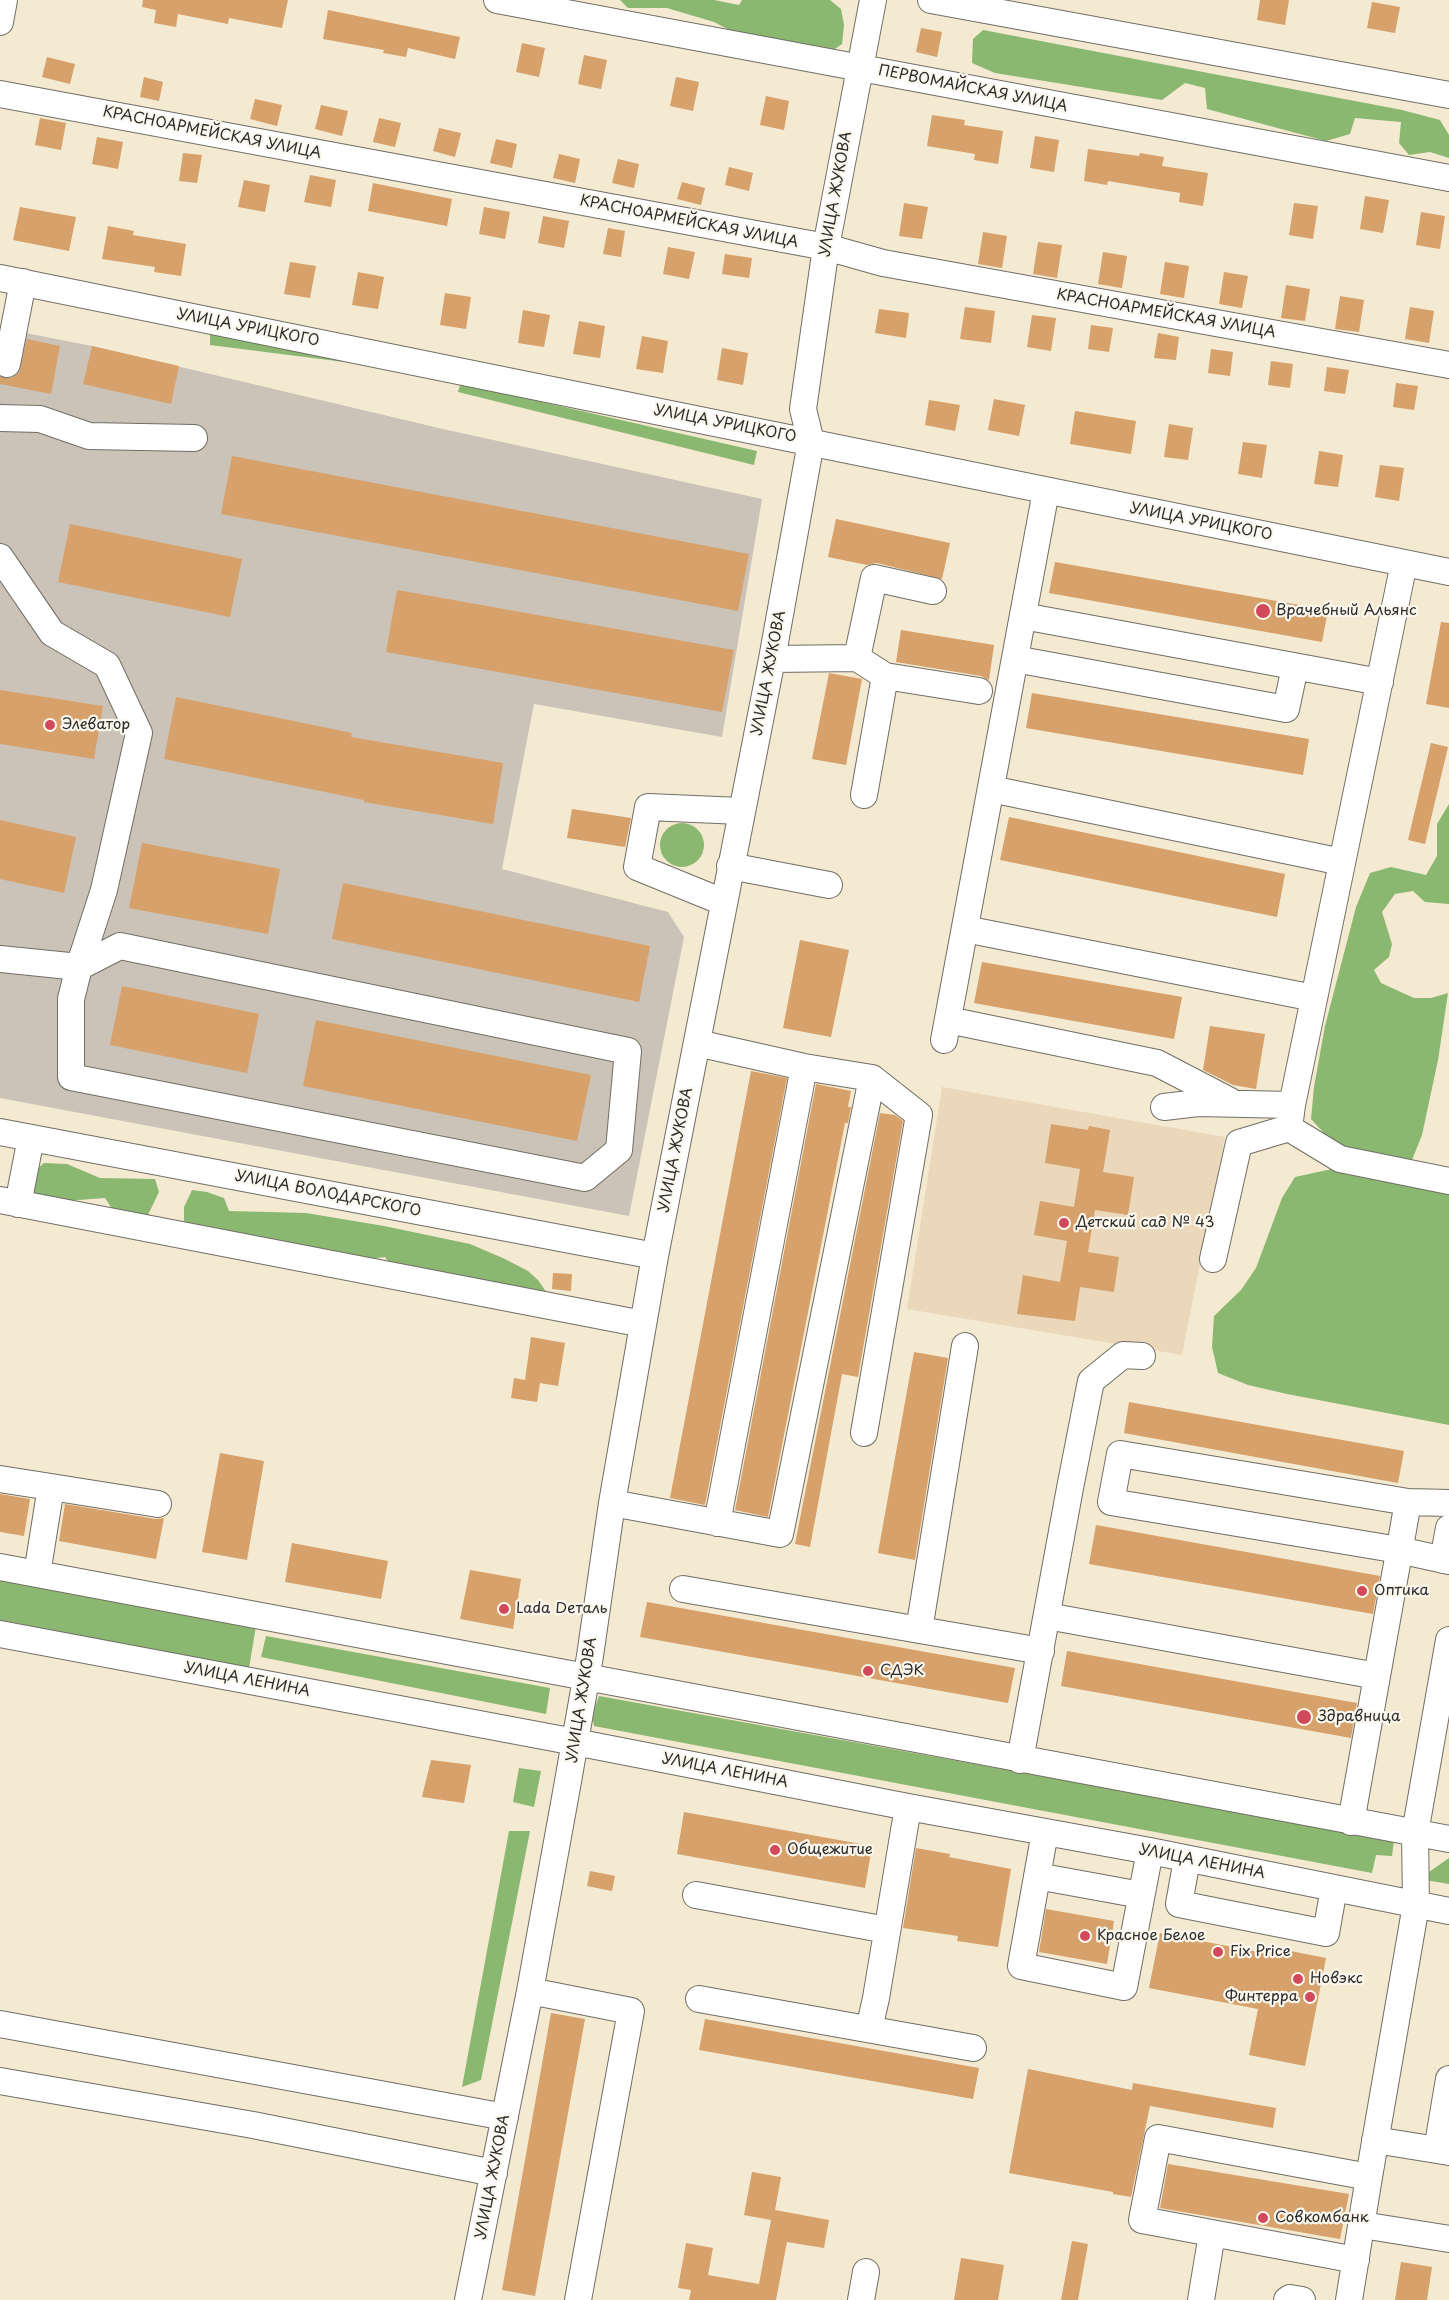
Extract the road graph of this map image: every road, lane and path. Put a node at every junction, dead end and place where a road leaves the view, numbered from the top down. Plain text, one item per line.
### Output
1 (4, 0) edge
2 (497, 0) edge
3 (873, 0) edge
4 (931, 0) edge
5 (0, 22) edge
6 (860, 68) junction
7 (0, 94) edge
8 (1449, 95) edge
9 (1449, 178) edge
10 (826, 247) junction
11 (11, 280) edge
12 (7, 364) dead end
13 (1449, 365) edge
14 (0, 418) edge
15 (194, 438) dead end
16 (811, 442) junction
17 (1046, 491) junction
18 (0, 557) edge
19 (1404, 563) junction
20 (1449, 572) edge
21 (933, 591) dead end
22 (1023, 616) junction
23 (857, 658) junction
24 (772, 659) junction
25 (1015, 659) junction
26 (1295, 667) junction
27 (885, 676) junction
28 (1380, 682) junction
29 (979, 691) dead end
30 (991, 789) junction
31 (864, 795) dead end
32 (741, 811) junction
33 (1342, 862) junction
34 (730, 866) junction
35 (829, 885) dead end
36 (723, 902) junction
37 (964, 929) junction
38 (0, 958) edge
39 (79, 967) junction
40 (1314, 998) junction
41 (697, 1043) junction
42 (804, 1067) junction
43 (872, 1078) junction
44 (1238, 1105) junction
45 (1164, 1107) dead end
46 (1290, 1116) junction
47 (0, 1132) edge
48 (31, 1138) junction
49 (1449, 1181) edge
50 (9, 1202) edge
51 (655, 1256) junction
52 (1213, 1258) dead end
53 (643, 1324) junction
54 (965, 1346) dead end
55 (1142, 1356) dead end
56 (864, 1433) dead end
57 (0, 1479) edge
58 (51, 1488) junction
59 (1408, 1502) junction
60 (612, 1503) junction
61 (1449, 1503) edge
62 (158, 1504) dead end
63 (717, 1523) junction
64 (1449, 1528) edge
65 (1399, 1550) junction
66 (1446, 1560) edge
67 (0, 1567) edge
68 (37, 1574) junction
69 (683, 1589) dead end
70 (1047, 1616) junction
71 (919, 1630) junction
72 (0, 1634) edge
73 (1449, 1640) edge
74 (1041, 1651) junction
75 (1377, 1676) junction
76 (586, 1678) junction
77 (1444, 1695) edge
78 (575, 1742) junction
79 (1020, 1760) junction
80 (908, 1807) junction
81 (1351, 1822) junction
82 (1045, 1832) junction
83 (1415, 1833) junction
84 (1449, 1839) edge
85 (1150, 1851) junction
86 (1187, 1858) junction
87 (1037, 1876) junction
88 (1334, 1888) junction
89 (696, 1895) dead end
90 (1142, 1895) junction
91 (1416, 1905) junction
92 (1449, 1911) edge
93 (887, 1930) junction
94 (530, 1991) junction
95 (699, 1999) dead end
96 (0, 2024) edge
97 (869, 2029) junction
98 (973, 2048) dead end
99 (1449, 2079) edge
100 (0, 2081) edge
101 (505, 2117) junction
102 (1375, 2140) junction
103 (1443, 2151) edge
104 (494, 2173) junction
105 (1369, 2177) junction
106 (1362, 2225) junction
107 (1212, 2234) junction
108 (1449, 2239) edge
109 (1356, 2260) junction
110 (866, 2272) dead end
111 (468, 2300) edge
112 (578, 2300) edge
113 (861, 2300) edge
114 (1201, 2300) edge
115 (1287, 2300) edge
116 (1302, 2300) edge
117 (1349, 2300) edge

1 - 5 street
2 - 6 street, ПЕРВОМАЙСКАЯ УЛИЦА
3 - 6 street, УЛИЦА ЖУКОВА
4 - 8 street
6 - 9 street, ПЕРВОМАЙСКАЯ УЛИЦА
6 - 10 street, УЛИЦА ЖУКОВА
7 - 10 street, КРАСНОАРМЕЙСКАЯ УЛИЦА
10 - 13 street, КРАСНОАРМЕЙСКАЯ УЛИЦА
10 - 16 street, УЛИЦА ЖУКОВА
11 - 12 street
11 - 16 street, УЛИЦА УРИЦКОГО
14 - 15 street
16 - 17 street, УЛИЦА УРИЦКОГО
16 - 24 street, УЛИЦА ЖУКОВА
17 - 19 street, УЛИЦА УРИЦКОГО
17 - 22 street
18 - 39 street
19 - 20 street, УЛИЦА УРИЦКОГО
19 - 28 street
21 - 23 street
22 - 25 street
22 - 26 street
23 - 24 street
23 - 27 street
24 - 32 street, УЛИЦА ЖУКОВА
25 - 26 street
25 - 30 street
26 - 28 street
27 - 29 street
27 - 31 street
28 - 33 street
30 - 33 street
30 - 37 street
32 - 34 street, УЛИЦА ЖУКОВА
32 - 36 street
33 - 40 street
34 - 35 street
34 - 36 street, УЛИЦА ЖУКОВА
36 - 41 street, УЛИЦА ЖУКОВА
37 - 40 street
37 - 44 street
38 - 39 street
39 - 39 street
40 - 46 street
41 - 42 street
41 - 51 street, УЛИЦА ЖУКОВА
42 - 43 street
42 - 63 street
43 - 56 street
43 - 63 street
44 - 45 street
44 - 46 street
46 - 49 street
46 - 52 street
47 - 48 street, УЛИЦА ВОЛОДАРСКОГО
48 - 50 street
48 - 51 street, УЛИЦА ВОЛОДАРСКОГО
50 - 53 street
51 - 53 street, УЛИЦА ЖУКОВА
53 - 60 street, УЛИЦА ЖУКОВА
54 - 71 street
55 - 70 street
57 - 58 street
58 - 62 street
58 - 68 street
59 - 61 street
59 - 65 street
59 - 65 street
60 - 63 street
60 - 76 street, УЛИЦА ЖУКОВА
64 - 66 street
65 - 66 street
65 - 75 street
67 - 68 street
68 - 76 street
69 - 71 street
70 - 74 street
70 - 75 street
71 - 74 street
72 - 78 street, УЛИЦА ЛЕНИНА
73 - 77 street
74 - 79 street
75 - 81 street
76 - 78 street, УЛИЦА ЖУКОВА
76 - 79 street
77 - 83 street
78 - 80 street, УЛИЦА ЛЕНИНА
78 - 94 street, УЛИЦА ЖУКОВА
79 - 81 street
80 - 82 street, УЛИЦА ЛЕНИНА
80 - 93 street
81 - 83 street
82 - 85 street, УЛИЦА ЛЕНИНА
82 - 87 street
83 - 84 street
83 - 91 street
85 - 86 street, УЛИЦА ЛЕНИНА
85 - 90 street
86 - 88 street, УЛИЦА ЛЕНИНА
86 - 88 street
87 - 90 street
87 - 90 street
88 - 91 street, УЛИЦА ЛЕНИНА
89 - 93 street
91 - 92 street, УЛИЦА ЛЕНИНА
91 - 102 street
93 - 97 street
94 - 101 street, УЛИЦА ЖУКОВА
94 - 112 street
95 - 97 street
96 - 101 street
97 - 98 street
99 - 103 street
100 - 104 street
101 - 104 street, УЛИЦА ЖУКОВА
102 - 103 street
102 - 105 street
104 - 111 street, УЛИЦА ЖУКОВА
105 - 106 street
105 - 107 street
106 - 108 street
106 - 109 street
107 - 109 street
107 - 114 street
109 - 117 street
110 - 113 street
115 - 116 street

